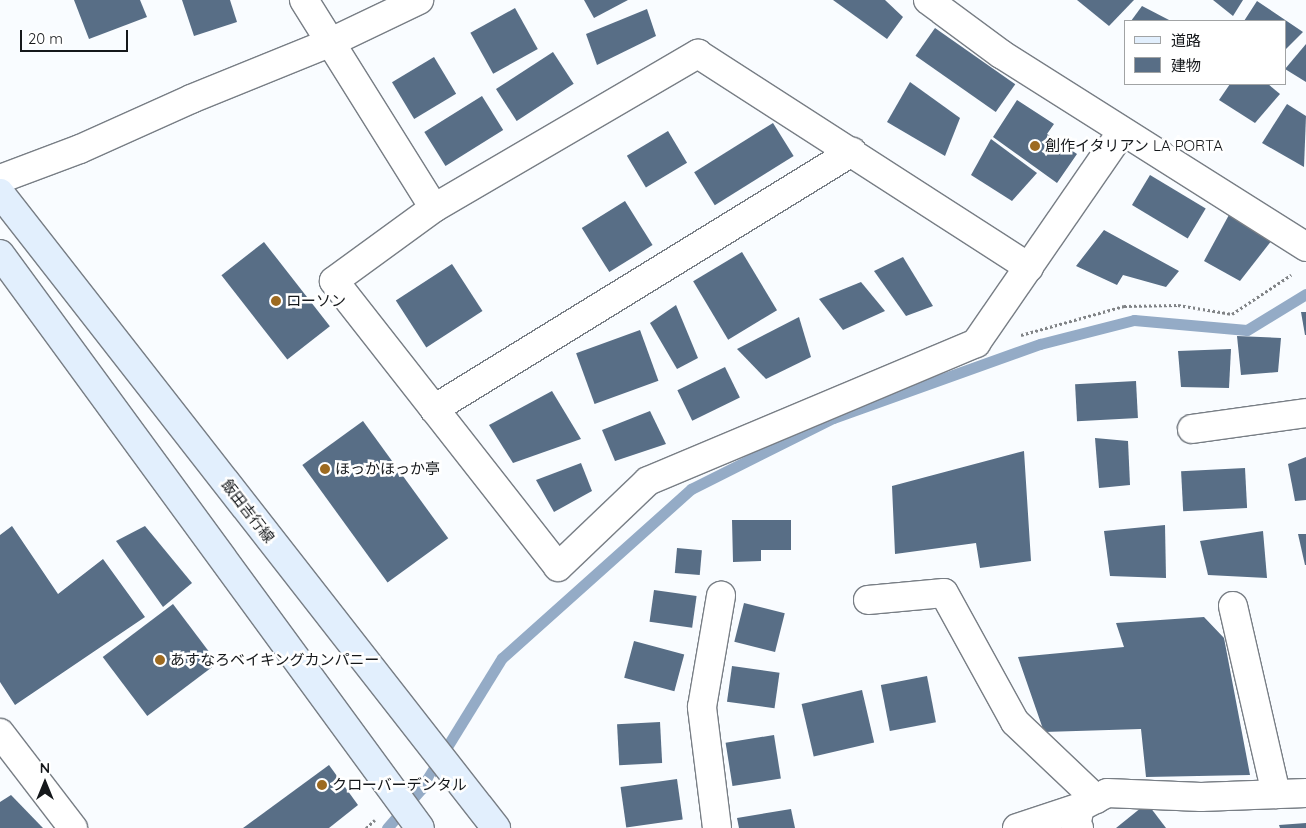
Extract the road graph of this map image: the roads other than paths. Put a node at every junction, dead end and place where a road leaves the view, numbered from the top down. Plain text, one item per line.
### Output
1 (304, 0) edge
2 (418, 0) edge
3 (928, 0) edge
4 (329, 43) junction
5 (1122, 131) junction
6 (852, 152) junction
7 (0, 179) edge
8 (0, 193) edge
9 (434, 208) junction
10 (0, 254) edge
11 (1302, 259) edge
12 (1029, 267) junction
13 (434, 409) junction
14 (1306, 413) edge
15 (1192, 428) dead end
16 (721, 596) dead end
17 (868, 600) dead end
18 (1233, 606) dead end
19 (0, 733) edge
20 (1306, 793) edge
21 (1276, 794) junction
22 (1085, 811) edge
23 (73, 828) edge
24 (420, 828) edge
25 (496, 828) edge
26 (717, 828) edge
27 (1017, 828) edge

1 - 4 street
2 - 4 street
3 - 5 street
4 - 7 street
4 - 9 street
5 - 11 street
5 - 12 street
6 - 9 street
6 - 12 street
6 - 13 street
8 - 25 main road, 飯田吉行線
9 - 13 street
10 - 24 main road
12 - 13 street
14 - 15 street
16 - 26 street
17 - 22 street
18 - 21 street
19 - 23 street
20 - 21 street
21 - 22 street
22 - 27 street

